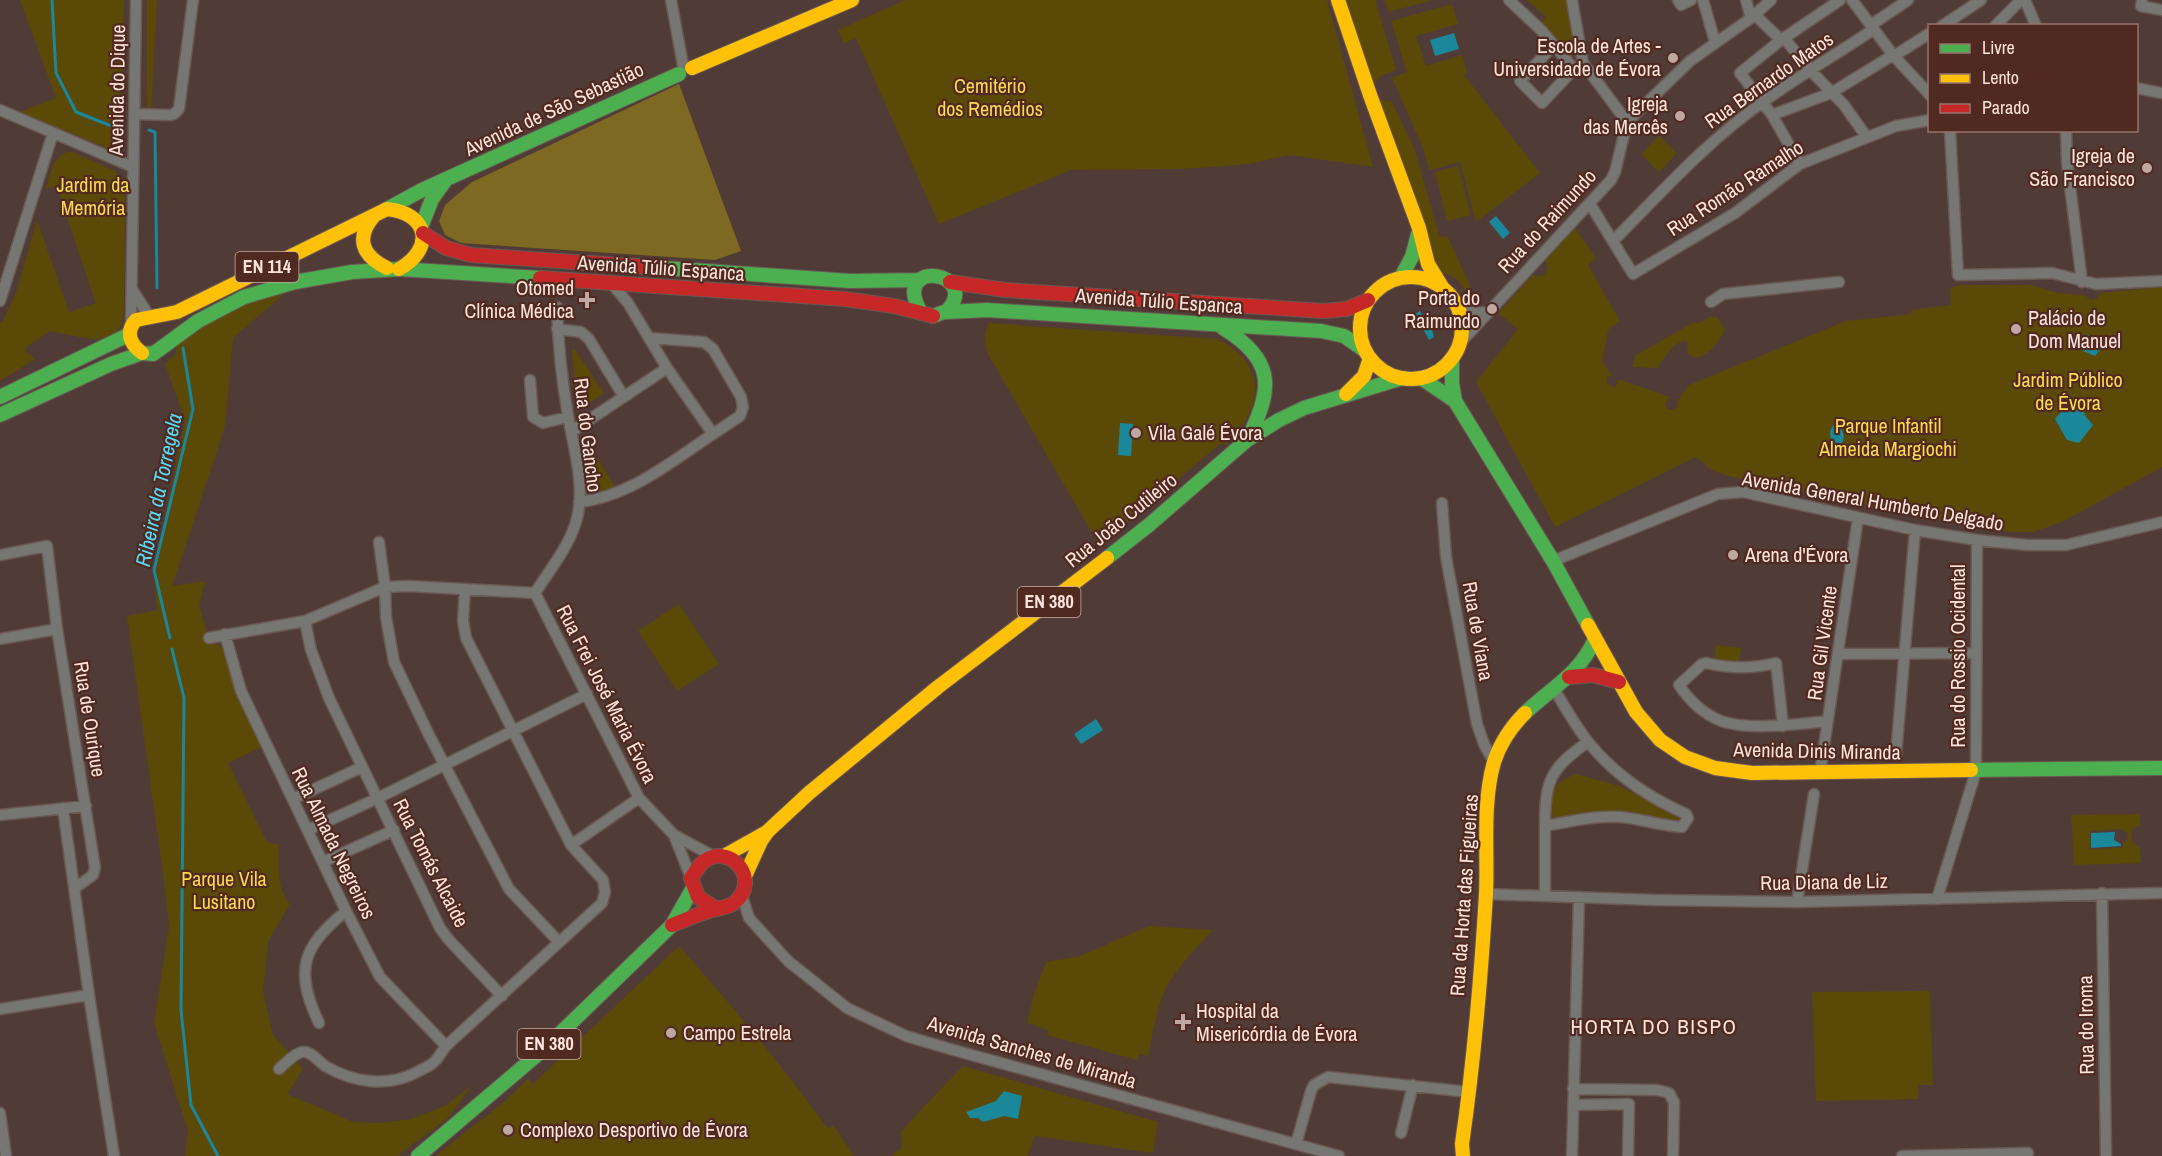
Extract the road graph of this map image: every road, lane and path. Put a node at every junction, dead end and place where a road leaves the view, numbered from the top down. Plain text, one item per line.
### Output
1 (136, 0) edge
2 (193, 0) edge
3 (671, 0) edge
4 (852, 0) edge
5 (1338, 0) edge
6 (1509, 0) edge
7 (1572, 0) edge
8 (1678, 0) edge
9 (1690, 0) edge
10 (1703, 0) edge
11 (1746, 0) edge
12 (1771, 0) edge
13 (1840, 0) edge
14 (1852, 0) edge
15 (1908, 0) edge
16 (1981, 0) edge
17 (2023, 0) edge
18 (2142, 0) edge
19 (2162, 10) edge
20 (1753, 16) junction
21 (1945, 24) edge
22 (1997, 24) edge
23 (2035, 24) edge
24 (1872, 27) junction
25 (1928, 34) edge
26 (1782, 39) junction
27 (1715, 42) junction
28 (1553, 46) junction
29 (1894, 56) junction
30 (1578, 66) junction
31 (685, 69) junction
32 (1810, 71) junction
33 (2138, 88) edge
34 (1831, 93) junction
35 (2162, 93) edge
36 (1928, 94) edge
37 (1762, 102) junction
38 (0, 112) edge
39 (134, 114) junction
40 (1772, 114) junction
41 (1928, 116) edge
42 (1627, 122) junction
43 (52, 132) junction
44 (1950, 132) edge
45 (2066, 132) edge
46 (1866, 136) junction
47 (1800, 164) junction
48 (133, 167) junction
49 (445, 180) junction
50 (1590, 204) junction
51 (382, 211) junction
52 (1419, 228) junction
53 (422, 230) junction
54 (1613, 241) junction
55 (393, 269) junction
56 (1401, 278) junction
57 (920, 280) junction
58 (2162, 281) edge
59 (950, 282) junction
60 (1839, 282) dead end
61 (2082, 282) junction
62 (612, 284) junction
63 (643, 286) junction
64 (1443, 288) junction
65 (132, 289) junction
66 (1368, 300) junction
67 (0, 301) edge
68 (1711, 302) dead end
69 (627, 303) junction
70 (1457, 306) junction
71 (557, 307) dead end
72 (920, 311) junction
73 (946, 312) junction
74 (1488, 312) junction
75 (153, 316) junction
76 (1217, 325) junction
77 (557, 329) junction
78 (130, 331) junction
79 (649, 338) junction
80 (167, 342) junction
81 (1460, 343) junction
82 (142, 352) junction
83 (1367, 354) junction
84 (1452, 358) junction
85 (667, 368) junction
86 (1402, 378) junction
87 (1421, 378) junction
88 (530, 380) dead end
89 (0, 397) edge
90 (624, 397) junction
91 (1343, 397) junction
92 (1455, 401) junction
93 (0, 415) edge
94 (568, 417) junction
95 (571, 432) junction
96 (713, 434) junction
97 (1247, 440) junction
98 (579, 502) junction
99 (1442, 503) dead end
100 (1858, 518) junction
101 (2162, 522) edge
102 (1915, 530) junction
103 (1977, 540) junction
104 (379, 542) dead end
105 (0, 555) edge
106 (1552, 561) junction
107 (385, 587) junction
108 (465, 589) junction
109 (535, 592) junction
110 (305, 621) junction
111 (57, 629) junction
112 (225, 634) junction
113 (209, 638) dead end
114 (0, 639) edge
115 (1595, 639) junction
116 (1976, 653) junction
117 (1838, 654) junction
118 (1903, 654) junction
119 (1605, 657) junction
120 (1569, 677) junction
121 (1619, 682) junction
122 (1554, 689) junction
123 (587, 694) junction
124 (1828, 722) junction
125 (1784, 726) junction
126 (513, 730) junction
127 (1588, 742) junction
128 (1896, 755) dead end
129 (1494, 762) junction
130 (445, 764) junction
131 (362, 767) junction
132 (2162, 768) edge
133 (1976, 771) junction
134 (1820, 773) junction
135 (1814, 794) dead end
136 (378, 798) junction
137 (639, 798) junction
138 (293, 799) junction
139 (86, 806) junction
140 (63, 808) junction
141 (0, 813) edge
142 (1545, 826) junction
143 (308, 830) junction
144 (394, 830) junction
145 (768, 831) junction
146 (674, 835) junction
147 (571, 845) junction
148 (719, 856) junction
149 (323, 862) junction
150 (745, 876) junction
151 (692, 883) junction
152 (75, 888) junction
153 (2102, 893) junction
154 (2162, 893) edge
155 (1486, 894) junction
156 (742, 896) junction
157 (1545, 896) junction
158 (1579, 897) junction
159 (1936, 899) junction
160 (1797, 902) junction
161 (720, 908) junction
162 (346, 911) junction
163 (749, 918) junction
164 (672, 925) junction
165 (559, 942) junction
166 (89, 995) junction
167 (502, 996) junction
168 (0, 1009) edge
169 (318, 1023) dead end
170 (446, 1046) junction
171 (279, 1069) dead end
172 (1413, 1085) junction
173 (1573, 1089) junction
174 (1469, 1092) junction
175 (1573, 1105) junction
176 (0, 1113) edge
177 (1401, 1133) dead end
178 (2, 1136) edge
179 (1296, 1144) junction
180 (1461, 1152) edge
181 (2028, 1153) dead end
182 (6, 1156) edge
183 (114, 1156) edge
184 (418, 1156) edge
185 (1339, 1156) edge
186 (1572, 1156) edge
187 (1628, 1156) edge
188 (1673, 1156) edge
189 (1902, 1156) edge
190 (1946, 1156) edge
191 (2106, 1156) edge

1 - 39 street, Avenida do Dique
2 - 39 street
3 - 31 street
4 - 31 main road, Avenida de São Sebastião
5 - 52 main road
6 - 28 street
7 - 30 street
8 - 9 street
10 - 27 street
11 - 20 street
12 - 20 street
13 - 26 street
14 - 24 street
15 - 24 street, Rua Bernardo Matos
16 - 21 street
17 - 22 street
17 - 23 street
18 - 19 street
20 - 26 street
20 - 27 street
24 - 29 street
24 - 32 street, Rua Bernardo Matos
25 - 29 street
26 - 32 street
26 - 37 street
27 - 42 street
28 - 30 street
28 - 30 street
29 - 34 street
29 - 36 street
30 - 42 street
31 - 49 main road, Avenida de São Sebastião
32 - 34 street
32 - 37 street, Rua Bernardo Matos
33 - 35 street
34 - 40 street
34 - 46 street
37 - 40 street
37 - 54 street, Rua Bernardo Matos
38 - 43 street
39 - 48 street, Avenida do Dique
40 - 47 street
41 - 46 street, Rua Romão Ramalho
42 - 50 street, Rua do Raimundo
43 - 48 street
43 - 67 street
44 - 61 street
45 - 61 street
46 - 47 street, Rua Romão Ramalho
47 - 54 street, Rua Romão Ramalho
48 - 65 street, Avenida do Dique
49 - 51 main road, Avenida de São Sebastião
49 - 53 main road
50 - 54 street
50 - 74 street, Rua do Raimundo
51 - 53 main road, Avenida Túlio Espanca
51 - 55 main road
51 - 75 main road, EN 114
52 - 56 main road
52 - 64 main road
53 - 55 main road
53 - 57 main road, Avenida Túlio Espanca
55 - 62 main road, Avenida Túlio Espanca
55 - 80 main road, Avenida Túlio Espanca / EN 114
56 - 64 main road
56 - 66 main road
57 - 59 main road, Avenida Túlio Espanca
57 - 72 main road
58 - 61 street
59 - 66 main road, Avenida Túlio Espanca
59 - 73 main road
60 - 68 street
62 - 63 main road, Avenida Túlio Espanca
62 - 69 street
63 - 69 street
63 - 72 main road, Avenida Túlio Espanca
64 - 70 main road
65 - 75 street
65 - 78 street, Avenida do Dique
66 - 83 main road
69 - 79 street
70 - 74 street
70 - 81 main road
71 - 77 street, Rua do Gancho
72 - 73 main road, Avenida Túlio Espanca
73 - 76 main road, Avenida Túlio Espanca
74 - 81 street, Rua do Raimundo
75 - 78 main road
75 - 80 main road
76 - 83 main road, Avenida Túlio Espanca
76 - 97 main road
77 - 90 street
77 - 94 street, Rua do Gancho
78 - 82 main road
78 - 89 main road
79 - 85 street
79 - 96 street
80 - 82 main road, Avenida Túlio Espanca
81 - 84 main road
82 - 93 main road, Avenida Túlio Espanca
83 - 86 main road
83 - 91 main road, Rua João Cutileiro / EN 380
84 - 87 main road
84 - 92 main road, Avenida Dinis Miranda
85 - 90 street
85 - 96 street
86 - 87 main road
86 - 91 main road, Rua João Cutileiro / EN 380
87 - 92 main road, Avenida Dinis Miranda
88 - 94 street
90 - 95 street
91 - 97 main road, Rua João Cutileiro / EN 380
92 - 106 main road, Avenida Dinis Miranda
94 - 95 street, Rua do Gancho
95 - 98 street, Rua do Gancho
96 - 98 street
97 - 145 main road, Rua João Cutileiro / EN 380
98 - 109 street, Rua do Gancho
99 - 129 street, Rua de Viana
100 - 102 street, Avenida General Humberto Delgado
100 - 106 street, Avenida General Humberto Delgado
100 - 117 street, Rua Gil Vicente
101 - 103 street, Avenida General Humberto Delgado
102 - 103 street, Avenida General Humberto Delgado
102 - 118 street
103 - 116 street, Rua do Rossio Ocidental
104 - 107 street
105 - 111 street, Rua de Ourique
106 - 115 main road, Avenida Dinis Miranda
107 - 108 street
107 - 110 street
107 - 130 street
108 - 109 street
108 - 126 street
109 - 123 street, Rua Frei José Maria Évora
110 - 112 street
110 - 131 street, Rua Tomás Alcaide
111 - 114 street
111 - 139 street, Rua de Ourique
112 - 113 street
112 - 138 street, Rua Almada Negreiros
115 - 119 main road, Avenida Dinis Miranda
115 - 120 main road, Rua da Horta das Figueiras
116 - 118 street
116 - 133 street, Rua do Rossio Ocidental
117 - 118 street
117 - 124 street, Rua Gil Vicente
118 - 128 street
119 - 120 main road, Rua da Horta das Figueiras
119 - 121 main road, Avenida Dinis Miranda
120 - 121 main road
120 - 122 main road, Rua da Horta das Figueiras
121 - 134 main road, Avenida Dinis Miranda
122 - 127 street
122 - 129 main road, Rua da Horta das Figueiras
123 - 126 street
123 - 137 street, Rua Frei José Maria Évora
124 - 125 street
124 - 134 street, Rua Gil Vicente
125 - 125 street
126 - 130 street
126 - 147 street
127 - 142 street
127 - 142 street
129 - 155 main road, Rua da Horta das Figueiras
130 - 136 street
130 - 165 street
131 - 136 street, Rua Tomás Alcaide
131 - 138 street
132 - 133 main road, Avenida Dinis Miranda
133 - 134 main road, Avenida Dinis Miranda
133 - 159 street, Rua do Rossio Ocidental
135 - 160 street
136 - 143 street
136 - 144 street, Rua Tomás Alcaide
137 - 146 street, Rua Frei José Maria Évora
137 - 147 street
138 - 143 street, Rua Almada Negreiros
139 - 140 street
139 - 152 street, Rua de Ourique
140 - 141 street
140 - 152 street
142 - 157 street
143 - 149 street, Rua Almada Negreiros
144 - 149 street
144 - 167 street, Rua Tomás Alcaide
145 - 148 main road, Rua João Cutileiro / EN 380
145 - 150 main road, Rua João Cutileiro / EN 380
146 - 148 street, Rua Frei José Maria Évora
146 - 151 street, Rua Frei José Maria Évora
147 - 165 street
148 - 150 main road
148 - 151 main road, Rua João Cutileiro
149 - 162 street, Rua Almada Negreiros
150 - 156 main road, Rua João Cutileiro
151 - 161 main road
151 - 164 main road, Rua João Cutileiro / EN 380
152 - 166 street
153 - 154 street, Rua Diana de Liz
153 - 159 street, Rua Diana de Liz
153 - 191 street, Rua do Iroma
155 - 157 street, Rua Diana de Liz
155 - 174 main road, Rua da Horta das Figueiras
156 - 161 main road, Rua João Cutileiro
156 - 163 street, Avenida Sanches de Miranda
157 - 158 street, Rua Diana de Liz
158 - 160 street, Rua Diana de Liz
158 - 173 street
159 - 160 street, Rua Diana de Liz
161 - 163 street, Avenida Sanches de Miranda
161 - 164 main road, Rua João Cutileiro / EN 380
162 - 169 street
162 - 170 street, Rua Almada Negreiros
163 - 179 street, Avenida Sanches de Miranda
164 - 184 main road, Rua João Cutileiro / EN 380
165 - 167 street
166 - 168 street
166 - 183 street
167 - 170 street
170 - 171 street
172 - 174 street
172 - 177 street
172 - 179 street
173 - 175 street
173 - 188 street
174 - 180 main road, Rua da Horta das Figueiras
175 - 186 street
175 - 187 street
176 - 178 street
178 - 182 street
179 - 185 street, Avenida Sanches de Miranda
181 - 190 street
189 - 190 street

